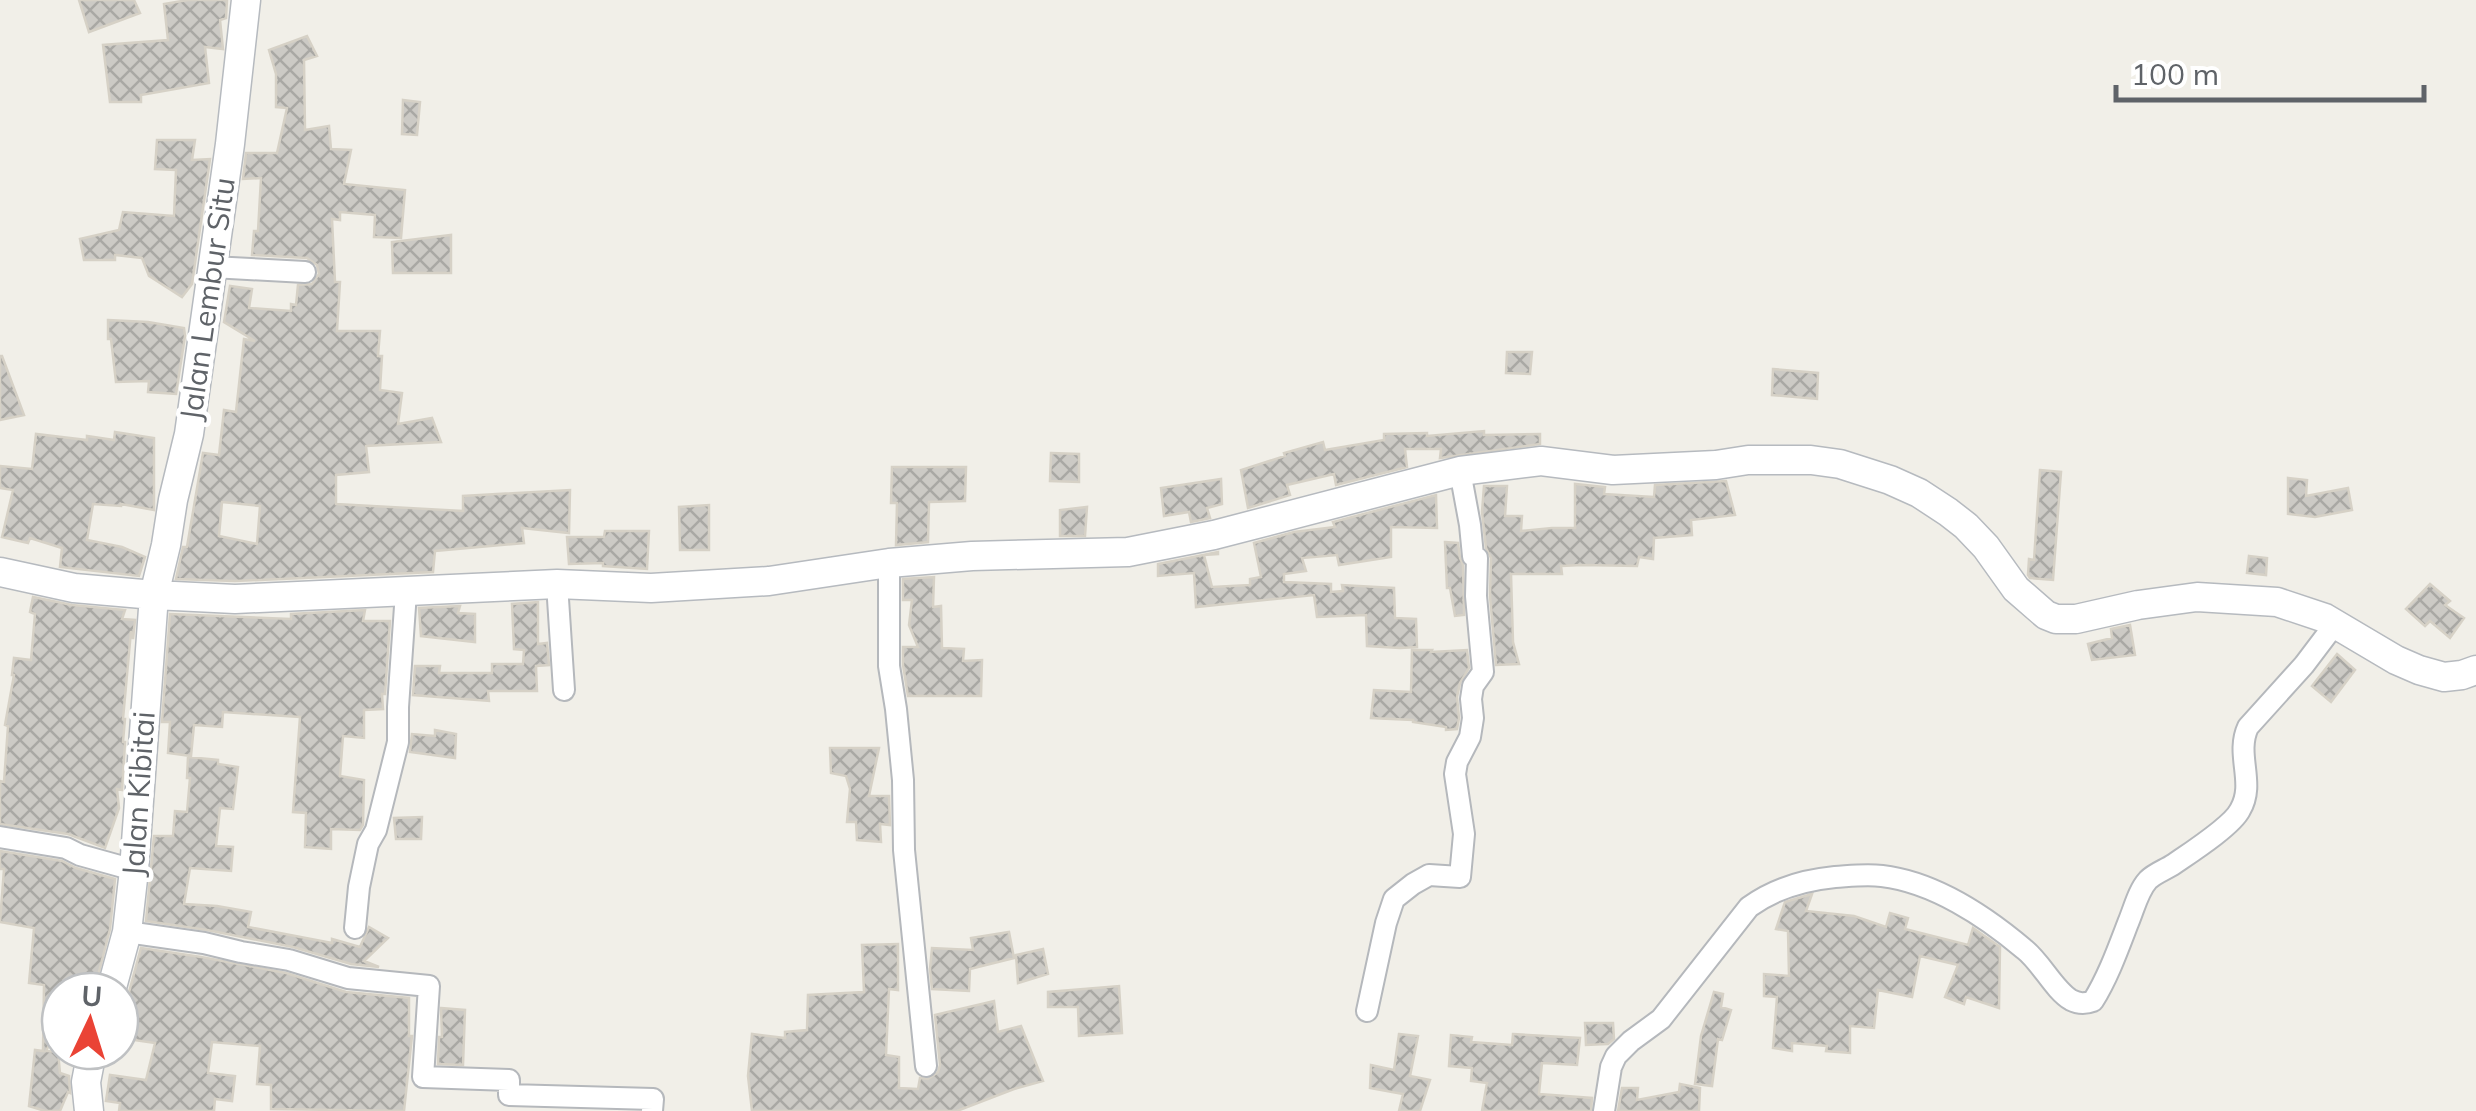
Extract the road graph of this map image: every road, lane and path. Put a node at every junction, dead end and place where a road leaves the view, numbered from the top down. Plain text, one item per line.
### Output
1 (246, 0) edge
2 (212, 268) junction
3 (305, 272) dead end
4 (1460, 471) junction
5 (889, 563) junction
6 (0, 572) edge
7 (557, 584) junction
8 (406, 592) junction
9 (154, 595) junction
10 (2336, 624) junction
11 (2476, 670) edge
12 (564, 690) dead end
13 (0, 838) edge
14 (134, 870) junction
15 (355, 928) dead end
16 (127, 932) junction
17 (116, 971) edge
18 (1367, 1011) dead end
19 (926, 1066) dead end
20 (88, 1071) edge
21 (89, 1111) edge
22 (652, 1111) edge
23 (1604, 1111) edge

1 - 2 street, Jalan Lembur Situ
2 - 3 street
2 - 9 street, Jalan Lembur Situ
4 - 5 street
4 - 10 street
4 - 18 street
5 - 7 street
5 - 19 street
6 - 9 street
7 - 8 street
7 - 12 street
8 - 9 street
8 - 15 street
9 - 14 street, Jalan Kibitai
10 - 11 street
10 - 23 street
13 - 14 street
14 - 16 street, Jalan Kibitai
16 - 17 street, Jalan Kibitai
16 - 22 street
20 - 21 street

